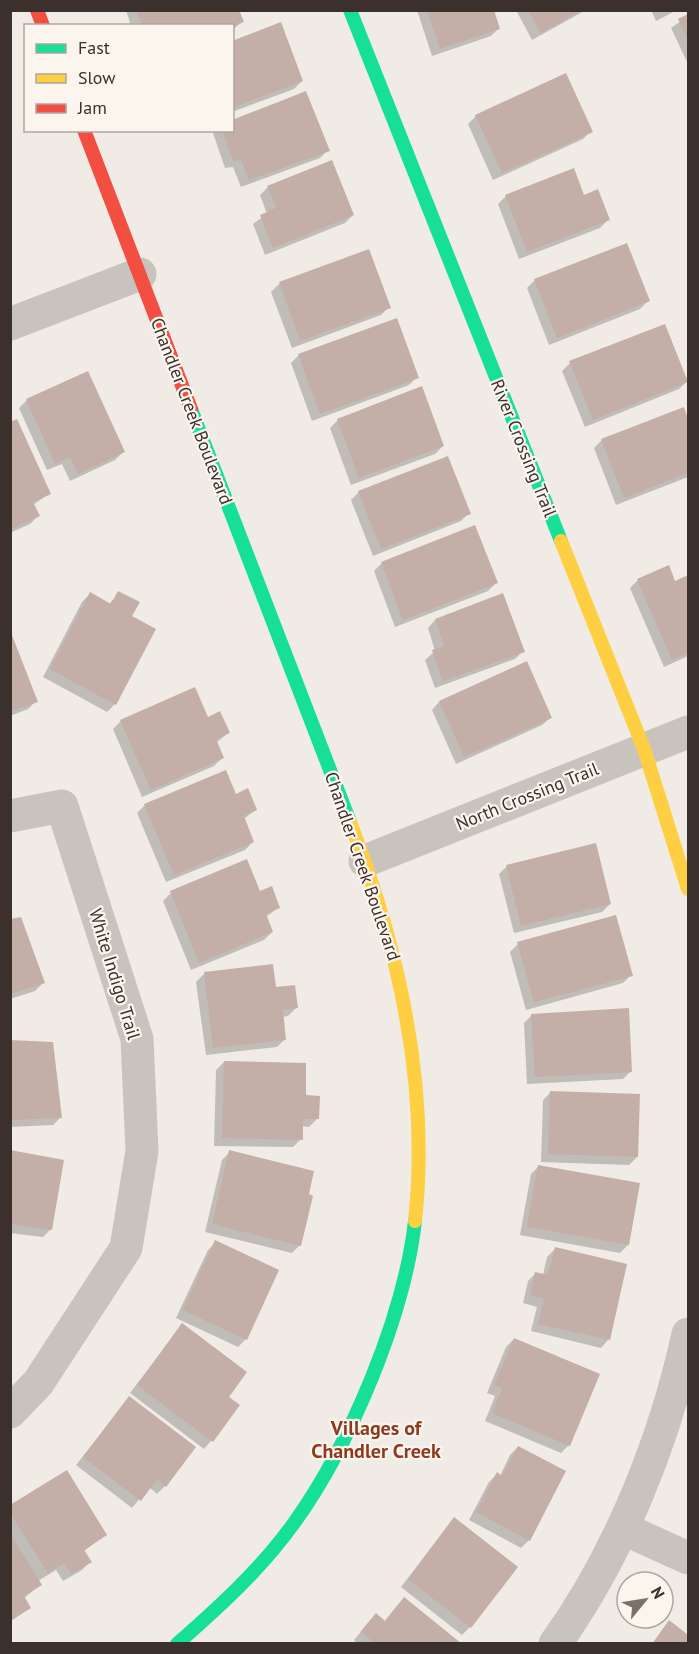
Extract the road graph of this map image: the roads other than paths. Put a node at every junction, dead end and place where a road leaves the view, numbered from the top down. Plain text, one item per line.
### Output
1 (350, 10) edge
2 (85, 132) edge
3 (140, 274) junction
4 (10, 324) edge
5 (688, 732) edge
6 (644, 749) junction
7 (10, 816) edge
8 (365, 861) junction
9 (688, 889) edge
10 (688, 1334) edge
11 (10, 1412) edge
12 (624, 1529) junction
13 (688, 1558) edge
14 (177, 1644) edge
15 (555, 1644) edge

1 - 6 street, River Crossing Trail
2 - 3 street, Chandler Creek Boulevard
3 - 4 street
3 - 8 street, Chandler Creek Boulevard
5 - 6 street, North Crossing Trail
6 - 8 street, North Crossing Trail
6 - 9 street, River Crossing Trail
7 - 11 street, White Indigo Trail
8 - 14 street, Chandler Creek Boulevard
10 - 12 street
12 - 13 street
12 - 15 street

